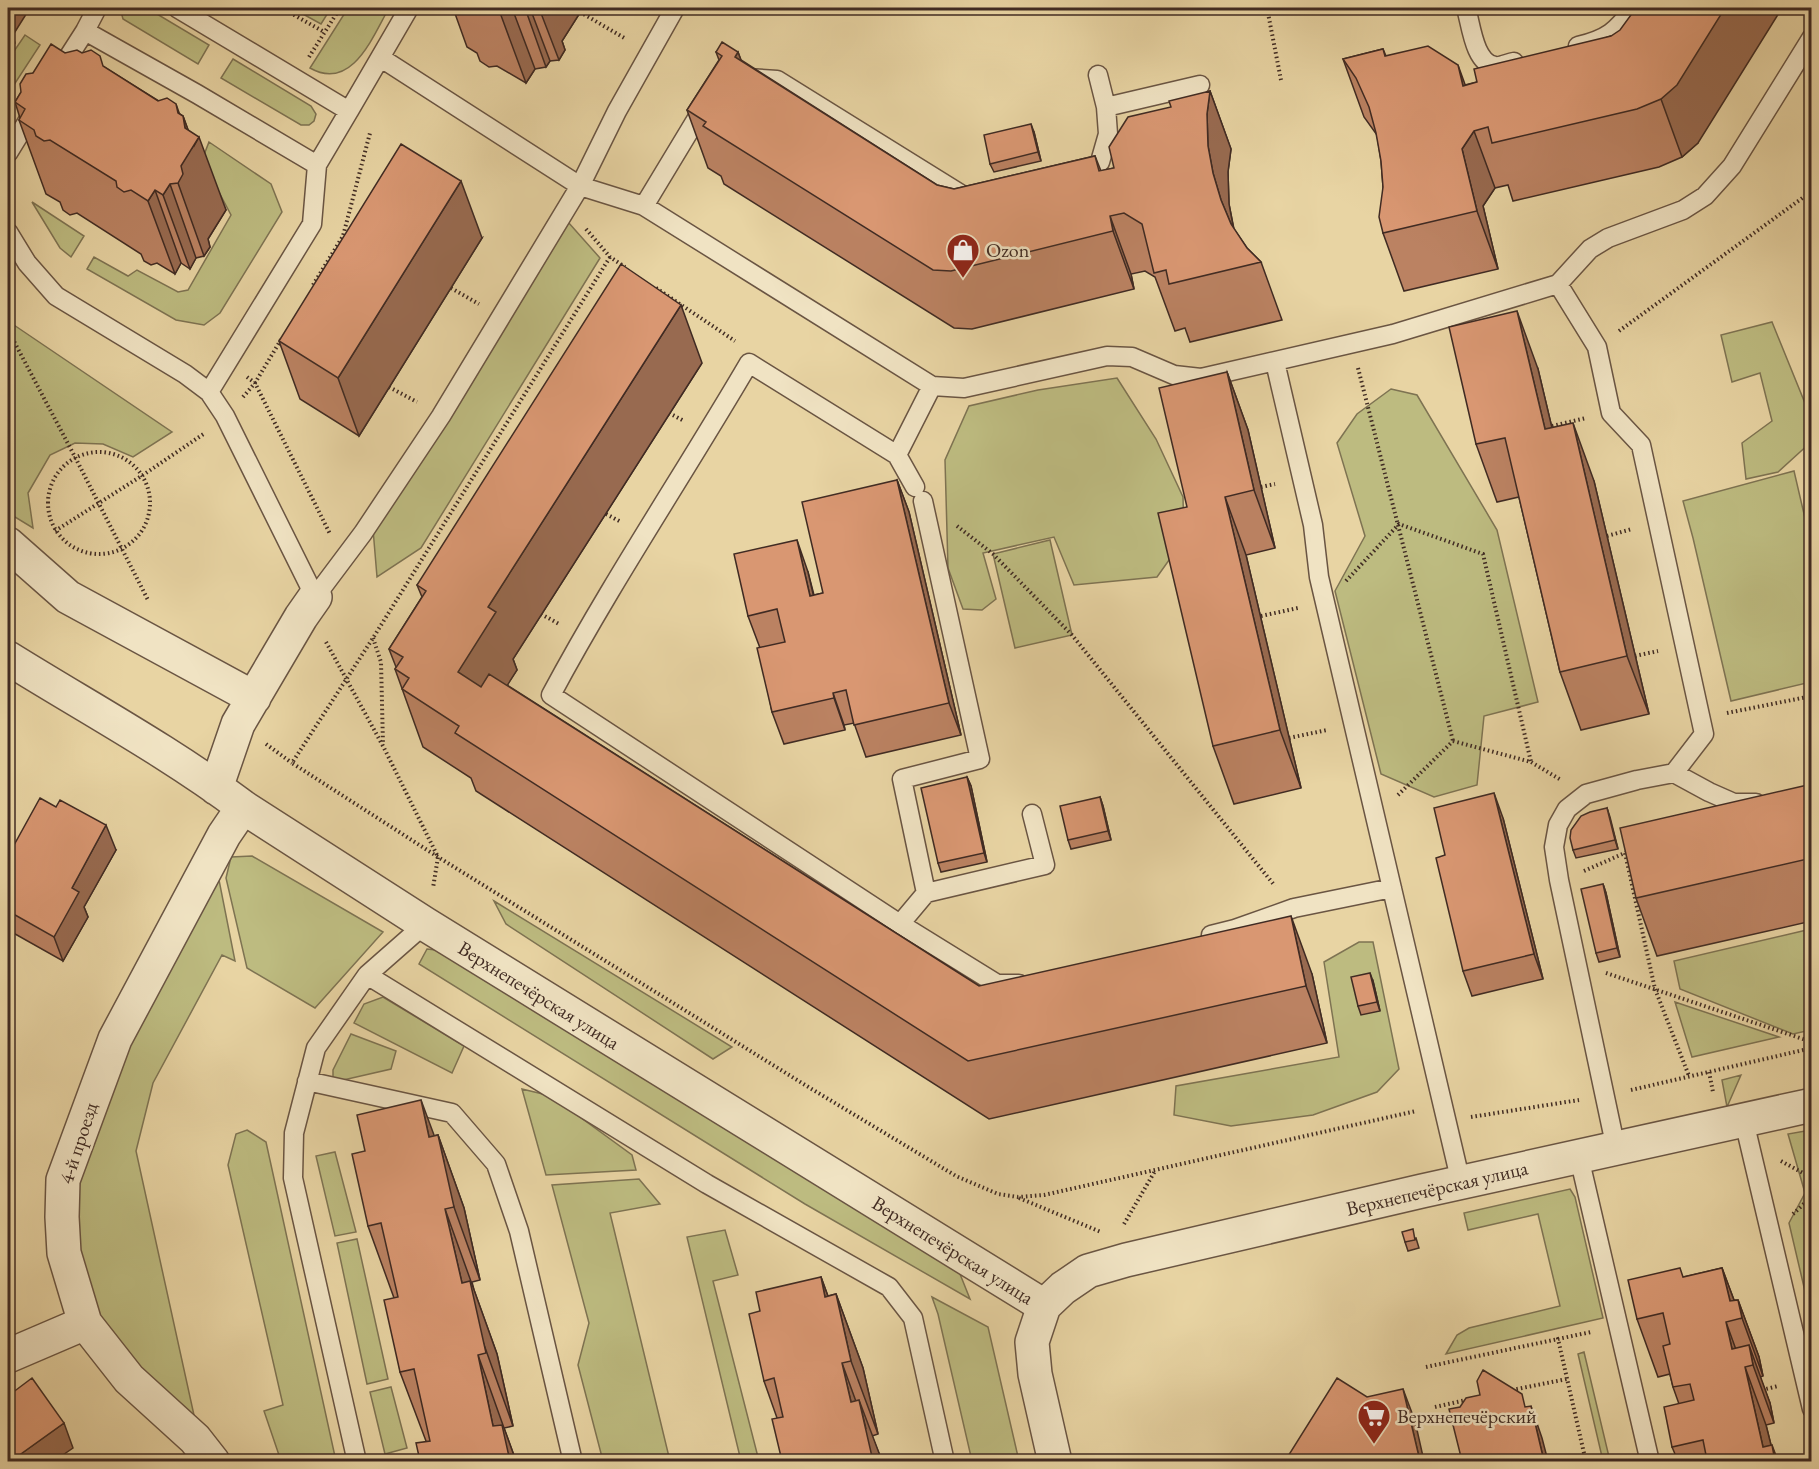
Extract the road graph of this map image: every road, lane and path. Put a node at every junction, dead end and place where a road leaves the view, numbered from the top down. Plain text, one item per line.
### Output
1 (97, 8) edge
2 (177, 8) edge
3 (282, 8) edge
4 (340, 8) edge
5 (409, 8) edge
6 (675, 8) edge
7 (1267, 8) edge
8 (1466, 8) edge
9 (1634, 8) edge
10 (580, 12) dead end
11 (85, 31) junction
12 (324, 32) junction
13 (1812, 37) edge
14 (1562, 50) edge
15 (650, 54) junction
16 (381, 58) junction
17 (1529, 58) edge
18 (1098, 75) dead end
19 (296, 78) junction
20 (1281, 80) dead end
21 (735, 84) edge
22 (1200, 85) dead end
23 (716, 95) edge
24 (1106, 107) junction
25 (349, 111) junction
26 (8, 153) edge
27 (316, 165) junction
28 (1060, 183) edge
29 (580, 186) junction
30 (1812, 191) edge
31 (987, 200) edge
32 (644, 206) junction
33 (567, 208) junction
34 (8, 232) edge
35 (610, 257) junction
36 (630, 270) edge
37 (650, 284) edge
38 (1558, 284) junction
39 (8, 330) edge
40 (1352, 344) junction
41 (1597, 347) junction
42 (229, 361) junction
43 (1275, 362) junction
44 (749, 363) junction
45 (932, 386) junction
46 (209, 392) junction
47 (1611, 413) junction
48 (1552, 426) edge
49 (897, 455) junction
50 (75, 457) junction
51 (919, 494) junction
52 (1399, 524) junction
53 (8, 544) edge
54 (122, 550) junction
55 (342, 560) junction
56 (1346, 581) dead end
57 (1324, 602) junction
58 (149, 603) dead end
59 (308, 607) junction
60 (1261, 616) dead end
61 (373, 638) junction
62 (8, 658) edge
63 (347, 678) junction
64 (1812, 696) edge
65 (254, 698) junction
66 (1701, 718) junction
67 (1353, 724) junction
68 (1289, 738) dead end
69 (1453, 741) junction
70 (383, 746) junction
71 (1531, 762) junction
72 (1674, 773) junction
73 (1393, 786) dead end
74 (216, 788) junction
75 (1586, 794) junction
76 (1778, 802) edge
77 (243, 807) junction
78 (1032, 814) dead end
79 (1633, 850) edge
80 (1625, 852) junction
81 (438, 857) junction
82 (1559, 880) junction
83 (1392, 888) junction
84 (926, 893) junction
85 (1294, 909) junction
86 (425, 924) junction
87 (900, 924) junction
88 (1192, 939) edge
89 (1577, 963) junction
90 (367, 975) junction
91 (1037, 979) edge
92 (1655, 989) junction
93 (1812, 1042) edge
94 (1812, 1048) edge
95 (1709, 1072) junction
96 (1689, 1076) junction
97 (307, 1081) junction
98 (1713, 1094) dead end
99 (1605, 1096) junction
100 (1812, 1105) edge
101 (1418, 1111) dead end
102 (1460, 1118) dead end
103 (1744, 1121) junction
104 (1616, 1149) junction
105 (1579, 1157) junction
106 (1155, 1170) junction
107 (1461, 1183) junction
108 (1018, 1197) junction
109 (1119, 1232) dead end
110 (1109, 1235) dead end
111 (1044, 1306) junction
112 (85, 1323) junction
113 (1618, 1326) junction
114 (1558, 1339) junction
115 (8, 1356) edge
116 (1426, 1367) dead end
117 (1567, 1379) junction
118 (1510, 1390) edge
119 (1468, 1400) edge
120 (1435, 1407) dead end
121 (1812, 1409) edge
122 (213, 1461) edge
123 (357, 1461) edge
124 (573, 1461) edge
125 (945, 1461) edge
126 (1055, 1461) edge
127 (1586, 1461) edge
128 (1650, 1461) edge

1 - 11 lane
2 - 19 lane
3 - 12 path
4 - 12 path
5 - 16 lane
6 - 15 lane
7 - 20 path
8 - 17 lane
9 - 14 lane
10 - 15 path
11 - 26 lane
11 - 27 lane
12 - 19 path
13 - 38 lane
15 - 29 lane
16 - 25 lane
16 - 29 lane
18 - 24 lane
19 - 25 lane
21 - 31 lane
22 - 24 lane
23 - 32 lane
24 - 28 lane
25 - 27 lane
27 - 42 lane
29 - 32 lane
29 - 33 lane
30 - 41 path
32 - 45 lane
33 - 35 path
33 - 55 lane
34 - 46 lane
35 - 36 path
35 - 61 path
37 - 44 path
38 - 40 lane
38 - 41 lane
39 - 50 path
40 - 43 lane
40 - 52 path
41 - 47 lane
42 - 46 lane
42 - 55 path
43 - 45 lane
43 - 57 lane
44 - 49 lane
44 - 87 lane
45 - 49 lane
46 - 59 lane
47 - 48 path
47 - 66 lane
49 - 51 lane
50 - 54 path
50 - 54 path
50 - 54 path
51 - 84 lane
51 - 85 path
52 - 56 path
52 - 69 path
52 - 71 path
53 - 65 street
54 - 58 path
55 - 59 lane
57 - 60 path
57 - 67 lane
59 - 63 path
59 - 65 street
61 - 63 path
61 - 70 path
62 - 74 street
63 - 70 path
63 - 81 path
64 - 66 path
65 - 74 street
66 - 72 lane
67 - 68 path
67 - 83 lane
69 - 71 path
69 - 73 path
70 - 81 path
71 - 75 path
72 - 75 lane
72 - 76 lane
74 - 77 street, Верхнепечёрская улица
75 - 82 lane
77 - 86 street, Верхнепечёрская улица
77 - 112 street, 4-й проезд
78 - 84 lane
79 - 80 path
80 - 82 path
80 - 92 path
81 - 108 path
82 - 89 lane
83 - 85 lane
83 - 107 lane
84 - 87 lane
85 - 88 lane
86 - 90 lane
86 - 111 street, Верхнепечёрская улица
87 - 91 lane
89 - 92 path
89 - 99 lane
90 - 97 lane
90 - 125 lane
92 - 93 path
92 - 96 path
94 - 95 path
95 - 96 path
95 - 98 path
96 - 99 path
97 - 123 lane
97 - 124 lane
99 - 102 path
99 - 104 lane
100 - 103 street, Верхнепечёрская улица
101 - 106 path
103 - 104 street, Верхнепечёрская улица
103 - 121 lane
104 - 105 street, Верхнепечёрская улица
105 - 107 street, Верхнепечёрская улица
105 - 113 lane
106 - 108 path
106 - 109 path
107 - 111 street, Верхнепечёрская улица
108 - 110 path
111 - 126 street
112 - 115 street
112 - 122 street, 4-й проезд
113 - 114 path
113 - 128 lane
114 - 116 path
114 - 117 path
117 - 118 path
117 - 127 path
119 - 120 path

